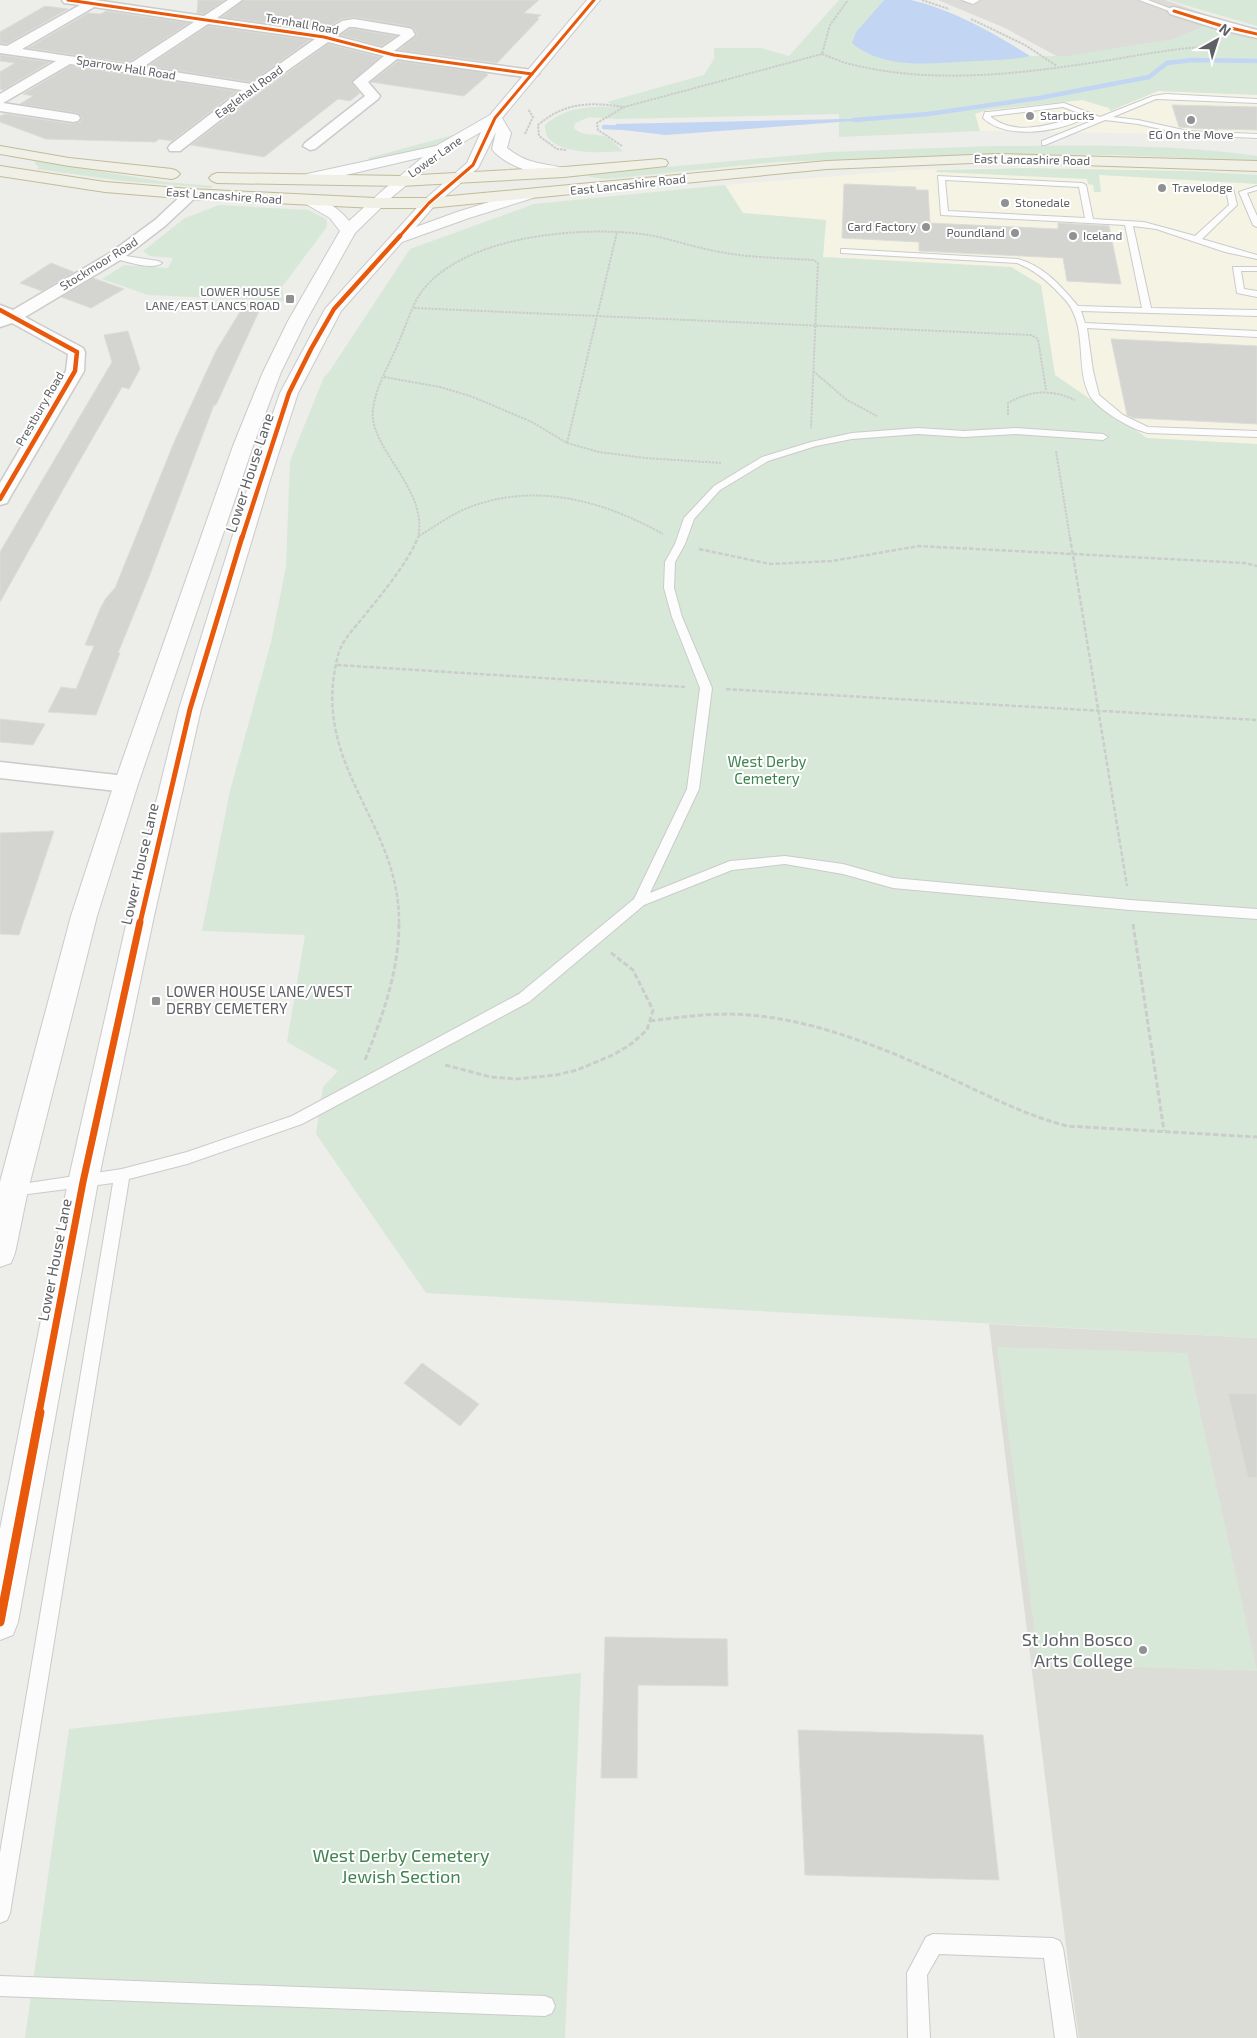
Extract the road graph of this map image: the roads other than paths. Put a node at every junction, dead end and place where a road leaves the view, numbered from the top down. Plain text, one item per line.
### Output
1 (68, 0) edge
2 (236, 0) edge
3 (594, 0) edge
4 (965, 0) edge
5 (976, 0) edge
6 (1142, 0) edge
7 (93, 3) junction
8 (1174, 10) joint
9 (206, 20) junction
10 (1257, 34) edge
11 (324, 38) junction
12 (5, 50) edge
13 (389, 53) junction
14 (69, 59) junction
15 (131, 69) junction
16 (532, 74) junction
17 (253, 88) junction
18 (0, 100) edge
19 (1257, 101) edge
20 (0, 107) edge
21 (1092, 116) junction
22 (73, 118) dead end
23 (495, 118) junction
24 (1101, 119) junction
25 (1257, 136) edge
26 (1008, 142) dead end
27 (1045, 142) junction
28 (1083, 143) dead end
29 (310, 146) dead end
30 (1178, 146) dead end
31 (175, 148) dead end
32 (443, 148) junction
33 (0, 150) edge
34 (1257, 150) edge
35 (676, 161) dead end
36 (827, 165) junction
37 (1257, 166) edge
38 (138, 170) junction
39 (0, 171) edge
40 (564, 172) junction
41 (186, 175) dead end
42 (205, 177) dead end
43 (460, 178) junction
44 (307, 180) junction
45 (430, 185) junction
46 (1257, 188) edge
47 (1230, 190) dead end
48 (191, 194) junction
49 (528, 195) junction
50 (394, 199) junction
51 (311, 201) junction
52 (429, 203) junction
53 (1253, 211) edge
54 (1090, 221) junction
55 (1128, 223) junction
56 (1257, 226) edge
57 (353, 240) junction
58 (1196, 240) junction
59 (392, 243) junction
60 (844, 252) dead end
61 (116, 256) junction
62 (1257, 257) edge
63 (158, 263) dead end
64 (1257, 269) edge
65 (1257, 294) edge
66 (1076, 308) junction
67 (1147, 311) junction
68 (1257, 313) edge
69 (4, 316) edge
70 (1082, 325) junction
71 (1257, 334) edge
72 (1257, 434) edge
73 (1103, 436) dead end
74 (0, 499) edge
75 (0, 770) edge
76 (126, 784) junction
77 (640, 902) junction
78 (1257, 914) edge
79 (122, 1175) junction
80 (83, 1182) junction
81 (13, 1190) junction
82 (0, 1253) edge
83 (0, 1622) edge
84 (0, 1914) edge
85 (0, 1986) edge
86 (545, 2006) dead end
87 (919, 2038) edge
88 (1066, 2038) edge

1 - 7 street, Ternhall Road
2 - 9 street
3 - 16 street, Lower Lane
4 - 5 lane
6 - 8 lane
7 - 9 street, Ternhall Road
7 - 12 street
8 - 10 street
9 - 11 street, Ternhall Road
9 - 15 street
11 - 13 street, Ternhall Road
11 - 13 street, Eaglehall Road
11 - 17 street, Eaglehall Road
12 - 14 street, Sparrow Hall Road
13 - 16 street, Ternhall Road
13 - 29 street
14 - 15 street, Sparrow Hall Road
14 - 18 street
15 - 17 street, Sparrow Hall Road
16 - 23 street, Lower Lane
17 - 31 street, Eaglehall Road
19 - 24 lane
20 - 22 street
21 - 21 lane
21 - 24 lane
23 - 32 street, Lower Lane
23 - 40 street
23 - 43 street, Lower Lane
23 - 45 street
24 - 25 lane
24 - 27 lane
26 - 27 highway, East Lancashire Road
27 - 28 highway, East Lancashire Road
30 - 34 highway
32 - 44 street
32 - 50 street, Lower Lane
33 - 38 highway, East Lancashire Road
35 - 40 highway, East Lancashire Road
36 - 37 highway, East Lancashire Road
36 - 45 highway
36 - 49 highway, East Lancashire Road
38 - 41 highway, East Lancashire Road
38 - 50 highway
39 - 48 highway, East Lancashire Road
40 - 43 highway, East Lancashire Road
42 - 44 highway, East Lancashire Road
43 - 45 street, Lower House Lane
43 - 45 highway, East Lancashire Road
44 - 50 highway, East Lancashire Road
45 - 50 street
45 - 52 street, Lower House Lane
46 - 53 lane
47 - 58 lane
48 - 51 highway, East Lancashire Road
48 - 61 street, Stockmoor Road
49 - 52 highway, East Lancashire Road
49 - 59 street
50 - 51 highway, East Lancashire Road
50 - 52 highway, East Lancashire Road
50 - 57 street, Lower House Lane
51 - 57 street
52 - 59 street, Lower House Lane
53 - 56 lane
54 - 54 lane
54 - 55 lane
55 - 58 lane
55 - 67 lane
57 - 76 street, Lower House Lane
58 - 62 lane
59 - 80 street, Lower House Lane
60 - 66 lane
61 - 63 lane
61 - 69 street, Stockmoor Road
64 - 65 lane
66 - 67 lane
66 - 70 lane
67 - 68 lane
69 - 74 street, Prestbury Road
70 - 71 lane
70 - 72 lane
73 - 77 lane
75 - 76 street
76 - 81 street, Lower House Lane
77 - 78 lane
77 - 79 lane
79 - 80 lane
79 - 84 lane
80 - 81 lane
80 - 83 street, Lower House Lane
81 - 82 street, Lower House Lane
85 - 86 lane
87 - 88 lane

